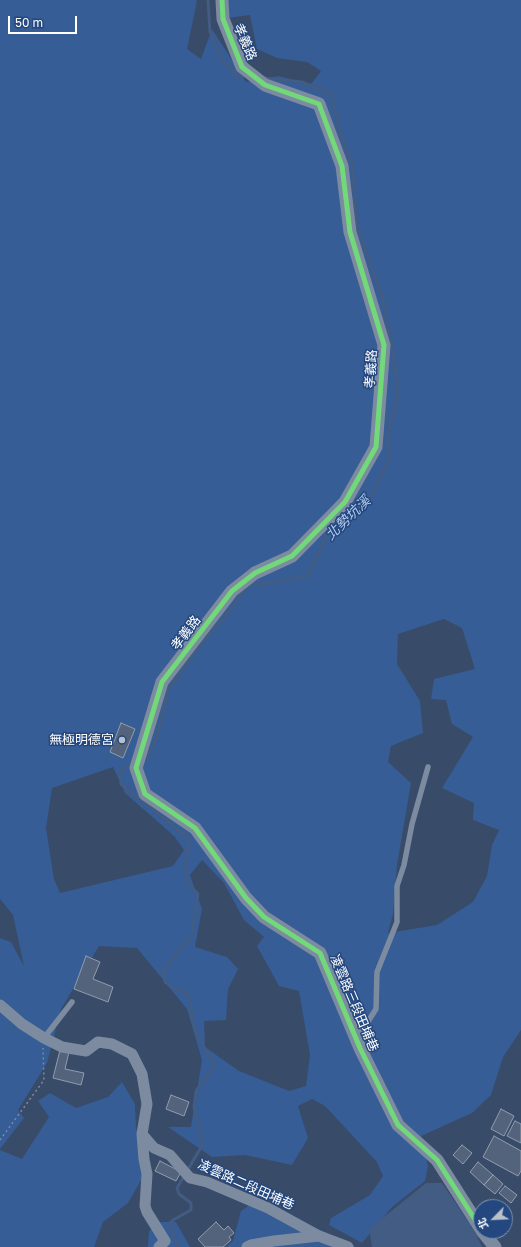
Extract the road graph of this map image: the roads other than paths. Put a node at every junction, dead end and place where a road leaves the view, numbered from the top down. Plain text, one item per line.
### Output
1 (222, 0) edge
2 (153, 712) joint
3 (428, 767) dead end
4 (72, 1002) dead end
5 (0, 1005) edge
6 (44, 1038) junction
7 (357, 1040) junction
8 (142, 1134) junction
9 (473, 1216) edge
10 (319, 1236) junction
11 (489, 1239) edge
12 (159, 1247) edge
13 (247, 1247) edge
14 (348, 1247) edge
15 (496, 1247) edge

1 - 2 street, 孝義路
2 - 7 street, 凌雲路三段田埔巷
3 - 7 lane
4 - 6 lane
5 - 6 street
6 - 8 street
7 - 9 street, 凌雲路三段田埔巷
8 - 10 street, 凌雲路二段田埔巷
8 - 12 street
10 - 13 street
10 - 14 street, 凌雲路二段田埔巷
11 - 15 street, 凌雲路三段田埔巷

